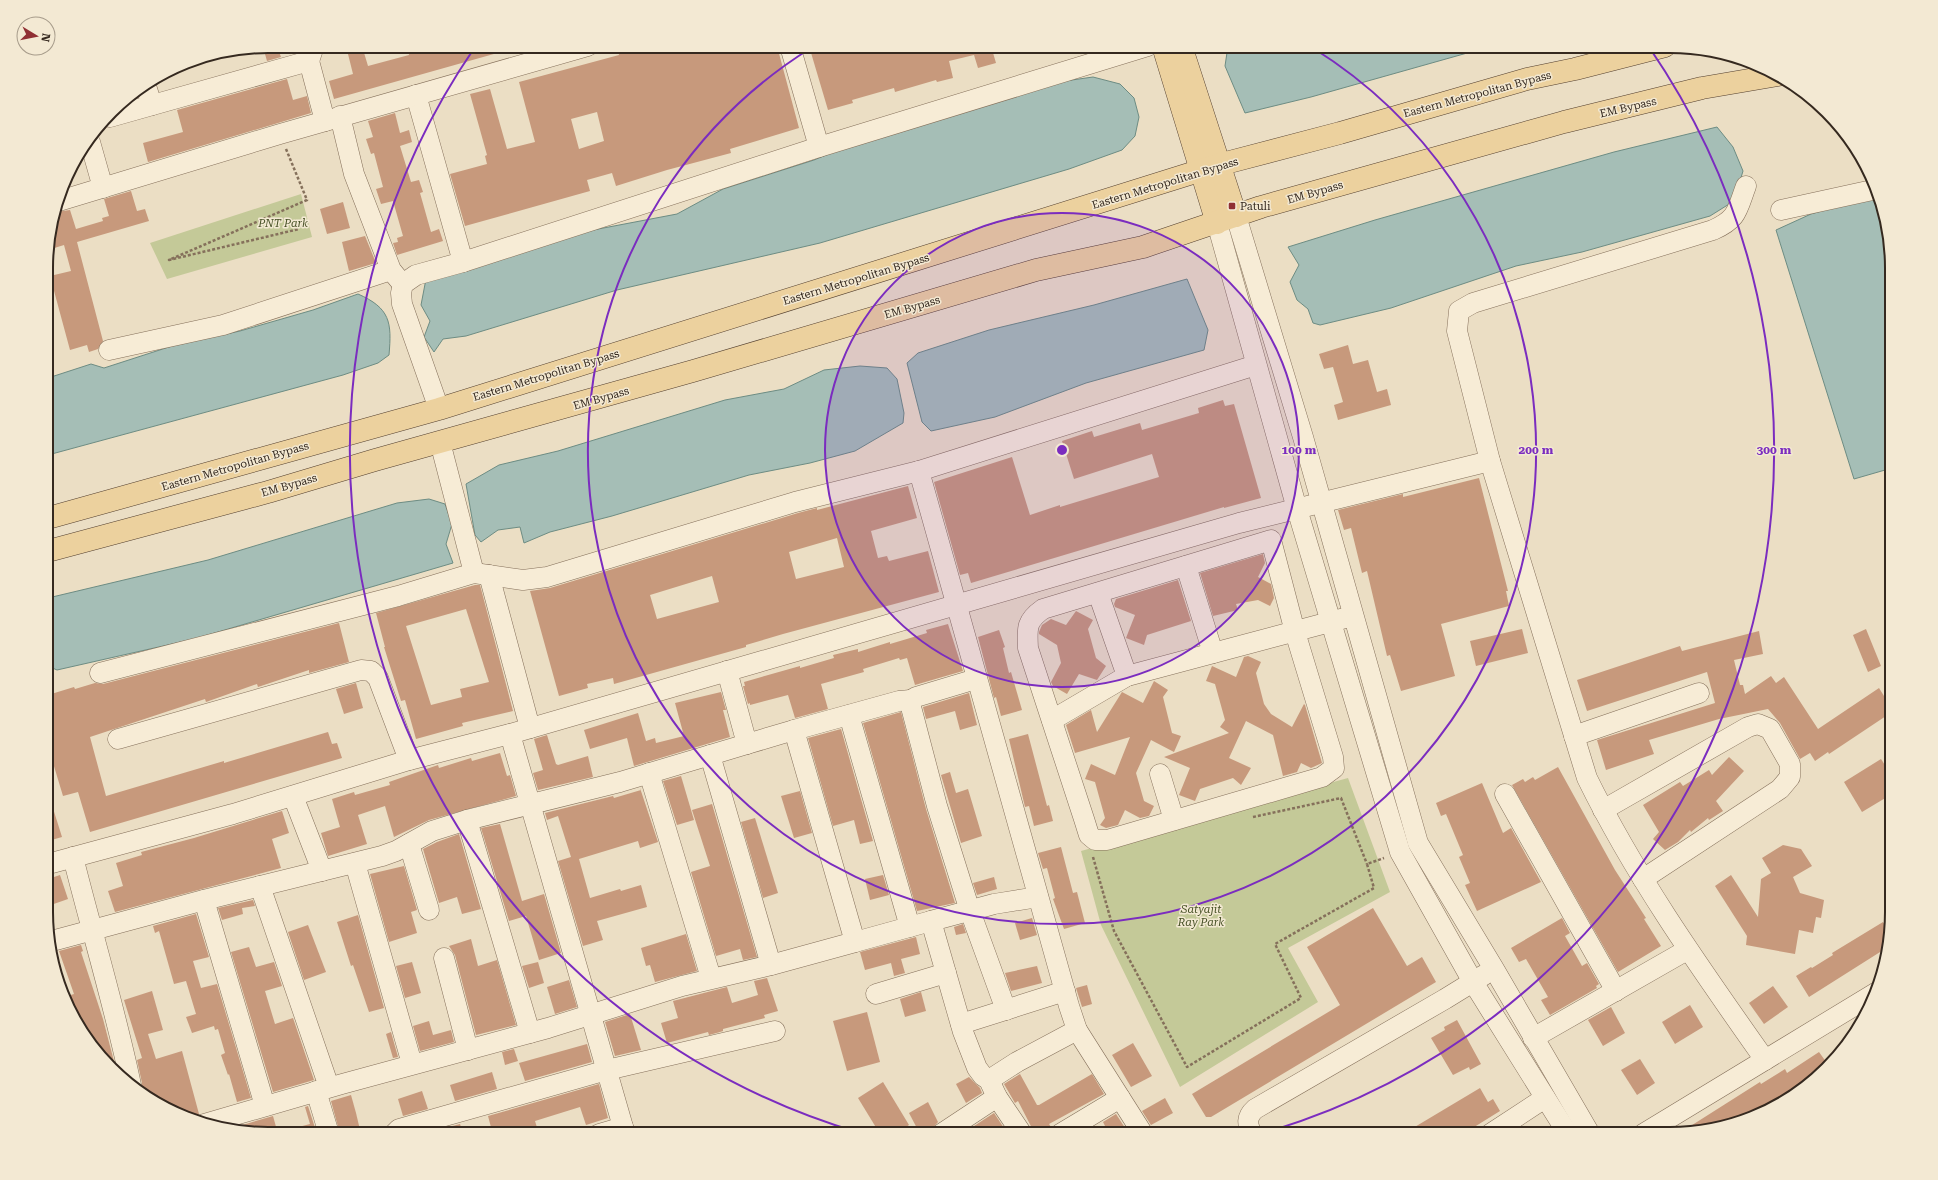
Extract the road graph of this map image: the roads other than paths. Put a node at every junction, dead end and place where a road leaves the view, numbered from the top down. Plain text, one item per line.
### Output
1 (563, 53) edge
2 (792, 53) edge
3 (1125, 53) edge
4 (1166, 53) edge
5 (1183, 53) edge
6 (1638, 53) edge
7 (311, 54) edge
8 (1768, 77) edge
9 (147, 90) edge
10 (416, 95) junction
11 (152, 105) junction
12 (117, 115) edge
13 (333, 119) junction
14 (91, 145) edge
15 (818, 147) junction
16 (1210, 168) junction
17 (1746, 186) dead end
18 (103, 188) junction
19 (1871, 190) edge
20 (64, 200) edge
21 (1781, 210) dead end
22 (1226, 220) junction
23 (463, 262) junction
24 (397, 277) junction
25 (109, 350) dead end
26 (1256, 365) junction
27 (1285, 378) junction
28 (1262, 384) junction
29 (439, 409) junction
30 (440, 442) junction
31 (1490, 461) junction
32 (919, 471) junction
33 (1321, 503) junction
34 (1297, 509) junction
35 (53, 517) edge
36 (53, 550) edge
37 (1186, 566) junction
38 (482, 574) junction
39 (1098, 593) junction
40 (956, 605) junction
41 (1352, 615) junction
42 (1332, 622) junction
43 (1295, 632) junction
44 (1213, 653) junction
45 (727, 670) junction
46 (100, 673) dead end
47 (1127, 676) junction
48 (976, 679) junction
49 (1699, 693) dead end
50 (911, 700) junction
51 (849, 715) junction
52 (1052, 720) junction
53 (530, 728) junction
54 (794, 730) junction
55 (510, 734) junction
56 (1574, 736) junction
57 (118, 739) dead end
58 (747, 744) junction
59 (710, 754) junction
60 (409, 760) junction
61 (1386, 769) junction
62 (649, 773) junction
63 (1160, 774) dead end
64 (1505, 794) dead end
65 (293, 796) junction
66 (529, 805) junction
67 (1603, 810) junction
68 (467, 820) junction
69 (1174, 820) junction
70 (409, 844) junction
71 (73, 857) junction
72 (53, 863) edge
73 (355, 863) junction
74 (322, 871) junction
75 (1643, 879) junction
76 (260, 886) junction
77 (1038, 897) junction
78 (204, 900) junction
79 (429, 910) dead end
80 (970, 911) junction
81 (930, 921) junction
82 (910, 927) junction
83 (91, 930) junction
84 (55, 940) edge
85 (855, 942) junction
86 (1687, 950) junction
87 (444, 958) dead end
88 (771, 965) junction
89 (1494, 969) junction
90 (946, 973) junction
91 (711, 978) junction
92 (1473, 982) junction
93 (1065, 991) junction
94 (1616, 991) junction
95 (876, 994) dead end
96 (1867, 998) edge
97 (1006, 1010) junction
98 (592, 1014) junction
99 (961, 1024) junction
100 (1077, 1030) junction
101 (775, 1031) dead end
102 (530, 1033) junction
103 (1533, 1038) junction
104 (468, 1050) junction
105 (1765, 1060) junction
106 (412, 1064) junction
107 (607, 1070) junction
108 (129, 1077) edge
109 (322, 1089) junction
110 (993, 1089) junction
111 (1120, 1098) junction
112 (1545, 1098) junction
113 (265, 1106) junction
114 (215, 1121) edge
115 (328, 1127) edge
116 (406, 1127) edge
117 (623, 1127) edge
118 (949, 1127) edge
119 (1017, 1127) edge
120 (1072, 1127) edge
121 (1138, 1127) edge
122 (1249, 1127) edge
123 (1501, 1127) edge
124 (1564, 1127) edge
125 (1586, 1127) edge
126 (1655, 1127) edge

1 - 10 street
2 - 15 street
3 - 15 street
4 - 16 main road
5 - 16 main road
6 - 16 main road, Eastern Metropolitan Bypass
7 - 11 street
7 - 13 street
8 - 22 main road, EM Bypass
9 - 11 street
10 - 13 street
10 - 23 street
11 - 12 street
13 - 18 street
13 - 24 street
14 - 18 street
15 - 23 street
16 - 22 main road
16 - 29 main road, Eastern Metropolitan Bypass
17 - 31 street
18 - 20 street
19 - 21 street
22 - 26 street
22 - 27 street
22 - 30 main road, EM Bypass
23 - 24 street
24 - 25 street
24 - 29 street
26 - 28 street
26 - 32 street
27 - 28 street
27 - 33 street
28 - 34 street
29 - 35 main road, Eastern Metropolitan Bypass
30 - 36 main road, EM Bypass
30 - 38 street
31 - 33 street
31 - 56 street
32 - 38 street
32 - 40 street
33 - 34 street
33 - 41 street
34 - 40 street
34 - 42 street
37 - 39 street
37 - 43 street
37 - 44 street
38 - 46 street
38 - 53 street
39 - 47 street
39 - 52 street
40 - 45 street
40 - 48 street
41 - 42 street
41 - 61 street
42 - 43 street
42 - 61 street
43 - 44 street
43 - 69 street
44 - 47 street
45 - 53 street
45 - 58 street
47 - 52 street
48 - 50 street
48 - 77 street
49 - 56 street
50 - 51 street
50 - 80 street
51 - 54 street
51 - 82 street
52 - 69 street
53 - 55 street
54 - 58 street
54 - 85 street
55 - 60 street
55 - 66 street
56 - 67 street
57 - 60 street
58 - 59 street
59 - 62 street
59 - 88 street
60 - 65 street
61 - 89 street
61 - 92 street
62 - 66 street
62 - 91 street
63 - 69 street
64 - 94 street
65 - 71 street
65 - 74 street
66 - 68 street
66 - 98 street
67 - 75 street
67 - 75 street
68 - 70 street
68 - 102 street
70 - 73 street
70 - 79 street
71 - 72 street
71 - 83 street
73 - 74 street
73 - 106 street
74 - 76 street
75 - 86 street
76 - 78 street
76 - 109 street
77 - 80 street
77 - 93 street
78 - 83 street
78 - 113 street
80 - 81 street
80 - 97 street
81 - 82 street
81 - 90 street
82 - 85 street
83 - 84 street
83 - 108 street
85 - 88 street
86 - 94 street
86 - 105 street
87 - 104 street
88 - 91 street
89 - 92 street
89 - 103 street
90 - 95 street
90 - 99 street
91 - 98 street
92 - 112 street
92 - 122 street
93 - 97 street
93 - 100 street
94 - 103 street
96 - 105 street
97 - 99 street
98 - 102 street
98 - 107 street
99 - 110 street
100 - 110 street
100 - 111 street
101 - 107 street
102 - 104 street
103 - 125 street
104 - 106 street
105 - 126 street
106 - 109 street
107 - 116 street
107 - 117 street
109 - 113 street
109 - 115 street
110 - 118 street
110 - 119 street
111 - 120 street
111 - 121 street
112 - 123 street
112 - 124 street
113 - 114 street

